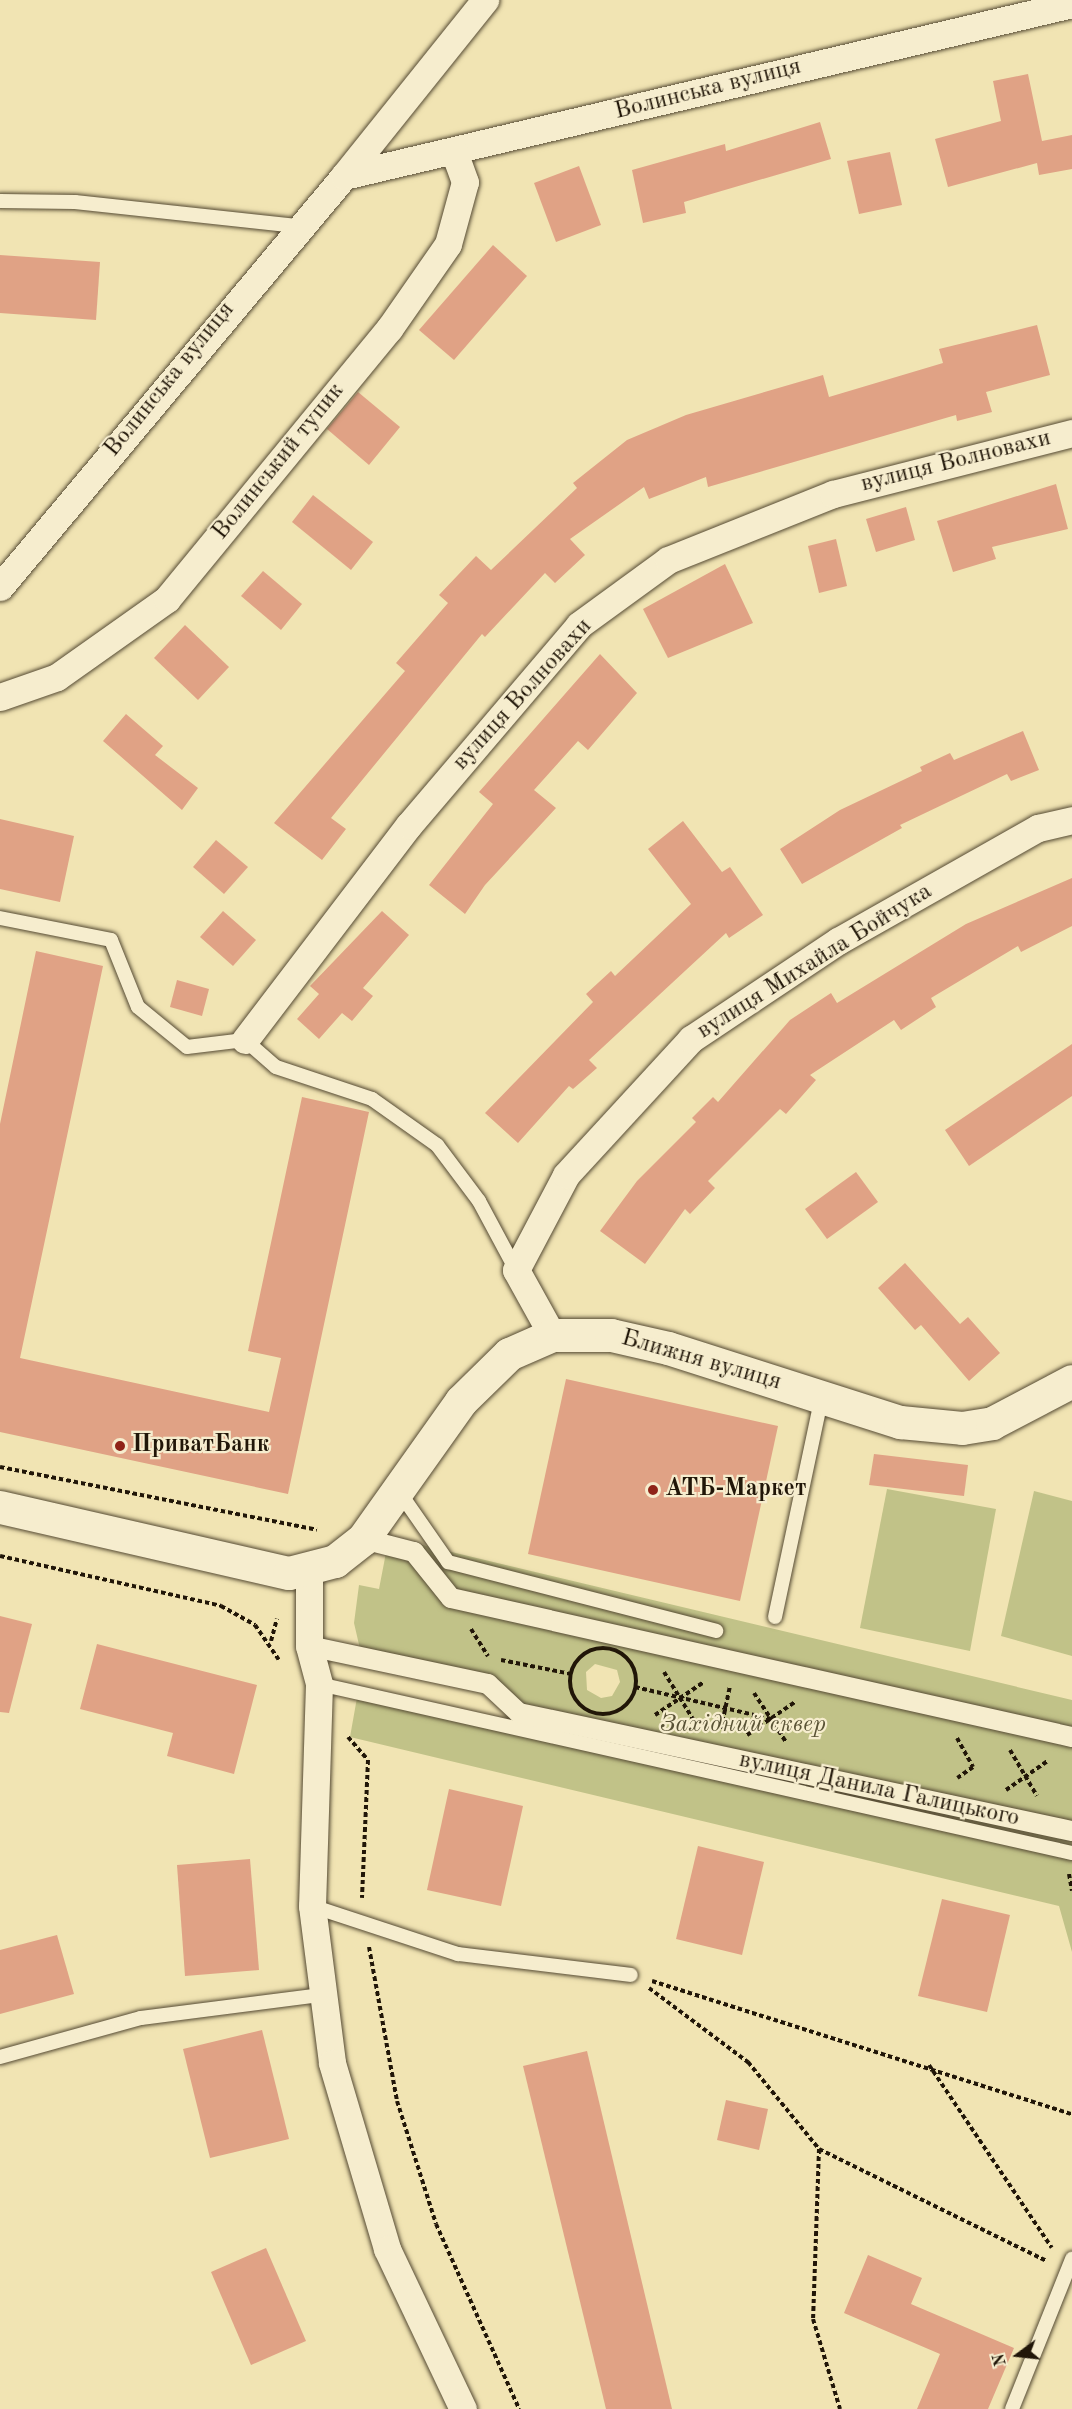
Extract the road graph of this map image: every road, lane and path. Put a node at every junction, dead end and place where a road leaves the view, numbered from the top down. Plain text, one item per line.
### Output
1 (485, 0) edge
2 (1072, 4) edge
3 (454, 151) junction
4 (344, 176) junction
5 (0, 201) edge
6 (297, 226) junction
7 (1072, 433) edge
8 (0, 587) edge
9 (0, 698) edge
10 (1072, 820) edge
11 (0, 918) edge
12 (244, 1040) junction
13 (516, 1270) junction
14 (552, 1335) junction
15 (1072, 1381) edge
16 (822, 1396) junction
17 (0, 1467) edge
18 (396, 1487) junction
19 (0, 1508) edge
20 (363, 1539) junction
21 (309, 1569) junction
22 (452, 1598) junction
23 (775, 1617) dead end
24 (716, 1631) dead end
25 (644, 1641) junction
26 (309, 1646) junction
27 (734, 1662) junction
28 (571, 1674) dead end
29 (825, 1682) junction
30 (319, 1684) junction
31 (635, 1687) dead end
32 (680, 1698) junction
33 (939, 1707) junction
34 (725, 1708) junction
35 (771, 1719) junction
36 (991, 1719) junction
37 (625, 1736) junction
38 (1072, 1737) edge
39 (716, 1755) junction
40 (1053, 1757) dead end
41 (807, 1774) junction
42 (1025, 1777) junction
43 (928, 1800) junction
44 (976, 1811) junction
45 (1064, 1830) edge
46 (1072, 1853) edge
47 (312, 1906) junction
48 (631, 1975) junction
49 (320, 1995) junction
50 (0, 2057) edge
51 (929, 2065) junction
52 (1072, 2114) edge
53 (819, 2149) junction
54 (1070, 2265) edge
55 (463, 2409) edge
56 (840, 2409) edge
57 (1012, 2409) edge

1 - 4 street, Волинська вулиця
2 - 3 street, Волинська вулиця
3 - 4 street, Волинська вулиця
3 - 9 street, Волинський тупик
4 - 6 street, Волинська вулиця
5 - 6 lane
6 - 8 street, Волинська вулиця
7 - 12 street, вулиця Волновахи
10 - 13 street, вулиця Михайла Бойчука
11 - 12 lane
12 - 13 lane
13 - 14 street
14 - 16 street, Ближня вулиця
14 - 18 street, Ближня вулиця
15 - 16 street, Ближня вулиця
16 - 23 lane
17 - 20 path
18 - 20 street, Ближня вулиця
18 - 24 lane
19 - 21 street
20 - 21 street, Ближня вулиця
20 - 22 street
21 - 26 street
22 - 25 street
22 - 28 path
25 - 27 street
25 - 32 path
26 - 30 street
26 - 37 street, вулиця Данила Галицького
27 - 29 street
27 - 32 path
27 - 34 path
27 - 35 path
29 - 33 street
29 - 35 path
30 - 46 lane
30 - 47 street
31 - 32 path
32 - 34 path
32 - 37 path
32 - 39 path
33 - 36 street
33 - 43 path
34 - 35 path
34 - 39 path
35 - 39 path
35 - 41 path
36 - 38 street
36 - 42 path
37 - 39 street, вулиця Данила Галицького
39 - 41 street, вулиця Данила Галицького
40 - 42 path
41 - 43 street, вулиця Данила Галицького
42 - 44 path
42 - 45 path
43 - 44 street, вулиця Данила Галицького
44 - 45 street, вулиця Данила Галицького
47 - 48 lane
47 - 49 street
48 - 51 path
48 - 53 path
49 - 50 lane
49 - 55 street
51 - 52 path
51 - 54 path
53 - 54 path
53 - 56 path
54 - 57 lane

